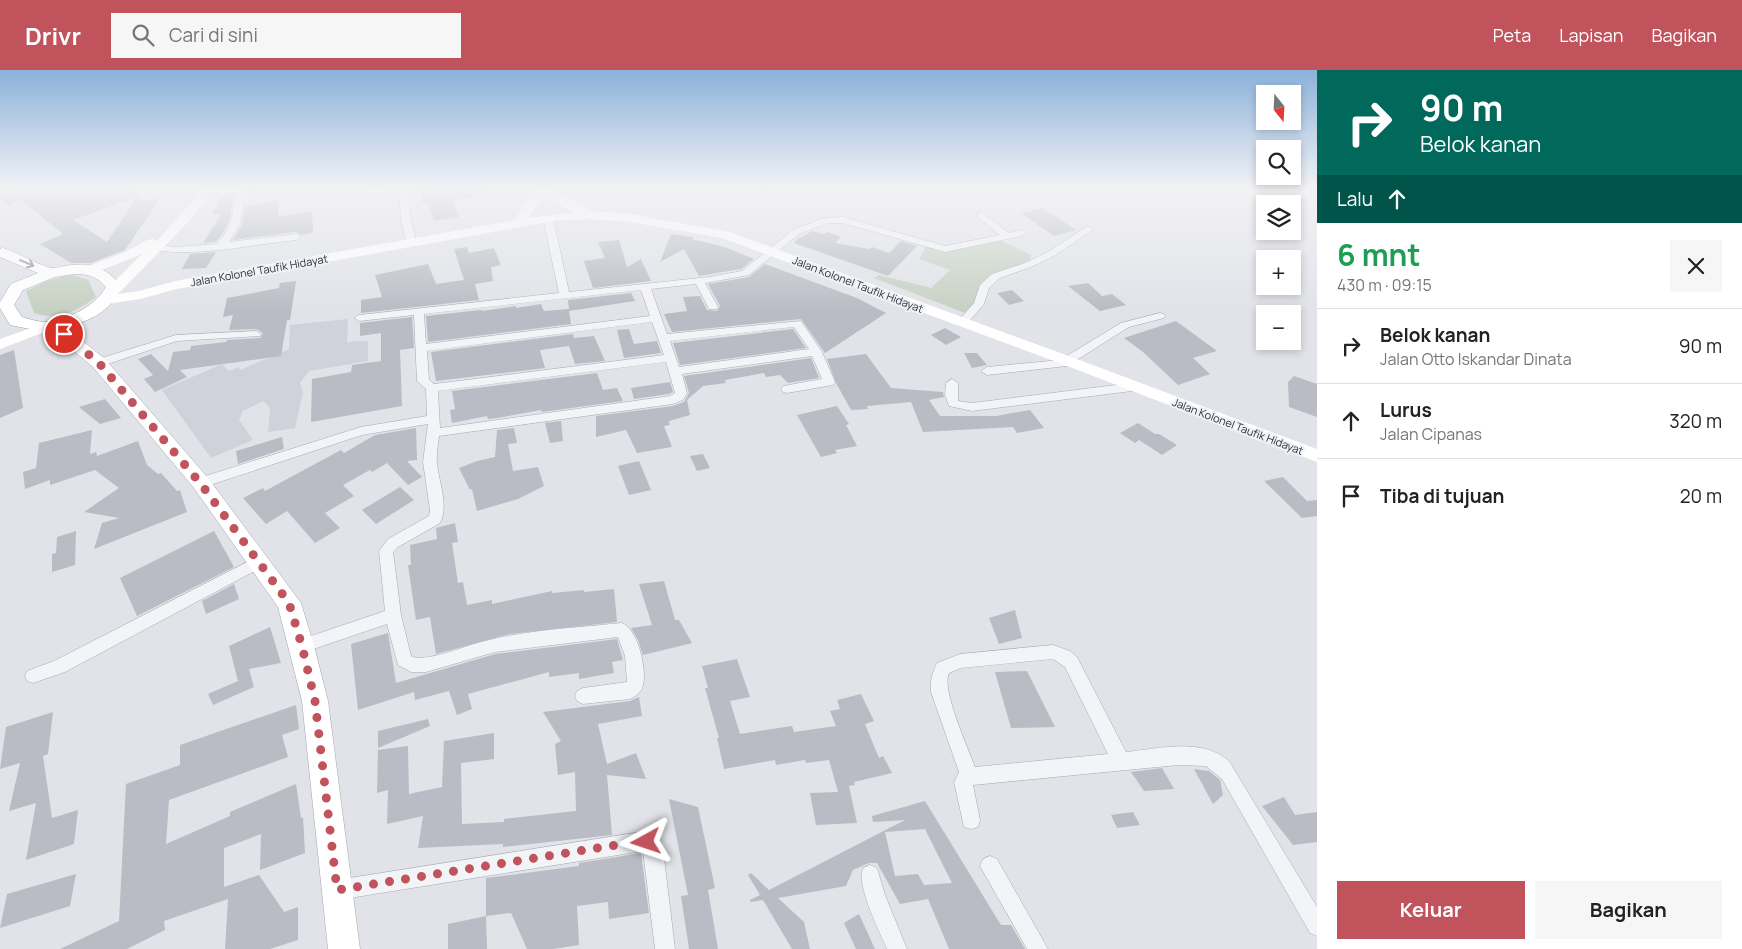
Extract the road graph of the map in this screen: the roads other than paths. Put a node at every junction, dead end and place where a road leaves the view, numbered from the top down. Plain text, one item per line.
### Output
1 (166, 229) edge
2 (234, 229) edge
3 (408, 229) edge
4 (493, 229) edge
5 (550, 229) edge
6 (692, 229) edge
7 (802, 229) edge
8 (872, 229) edge
9 (998, 229) edge
10 (1088, 229) dead end
11 (1021, 233) dead end
12 (1006, 236) junction
13 (296, 237) dead end
14 (412, 244) junction
15 (220, 246) junction
16 (149, 251) junction
17 (2, 252) edge
18 (773, 252) junction
19 (130, 255) joint
20 (94, 268) junction
21 (51, 273) junction
22 (699, 282) junction
23 (175, 285) junction
24 (17, 287) junction
25 (645, 288) junction
26 (564, 296) junction
27 (713, 308) dead end
28 (419, 312) junction
29 (101, 316) junction
30 (1160, 316) dead end
31 (360, 318) dead end
32 (656, 318) junction
33 (16, 321) junction
34 (962, 323) junction
35 (49, 326) junction
36 (256, 334) dead end
37 (0, 337) edge
38 (663, 338) junction
39 (0, 344) edge
40 (421, 348) junction
41 (816, 352) junction
42 (670, 358) junction
43 (1068, 361) junction
44 (987, 370) dead end
45 (675, 371) junction
46 (952, 383) dead end
47 (1132, 387) junction
48 (432, 388) junction
49 (787, 389) dead end
50 (434, 419) junction
51 (434, 434) junction
52 (1317, 456) edge
53 (201, 484) junction
54 (259, 562) junction
55 (393, 615) junction
56 (302, 646) junction
57 (34, 676) dead end
58 (583, 696) dead end
59 (1121, 761) junction
60 (969, 776) junction
61 (971, 820) dead end
62 (990, 866) dead end
63 (870, 875) dead end
64 (337, 890) junction
65 (1317, 926) edge
66 (344, 949) edge
67 (665, 949) edge
68 (897, 949) edge
69 (1038, 949) edge

1 - 16 main road
2 - 15 street
3 - 14 street
4 - 14 main road, Jalan Kolonel Taufik Hidayat
5 - 26 street
6 - 18 main road, Jalan Kolonel Taufik Hidayat
7 - 18 street
8 - 12 street
9 - 12 street
10 - 34 street
11 - 12 street
13 - 15 street
14 - 23 main road, Jalan Kolonel Taufik Hidayat
15 - 16 street
16 - 19 main road
16 - 29 main road
17 -> 21 main road
17 - 24 main road
18 - 22 street
18 - 34 main road, Jalan Kolonel Taufik Hidayat
19 - 20 main road
20 - 21 main road
20 - 29 main road
21 - 24 main road
22 - 25 street
22 - 27 street
23 - 29 main road
23 - 29 main road, Jalan Kolonel Taufik Hidayat
24 - 33 main road
25 - 26 street
25 - 32 street
26 - 28 street
28 - 31 street
28 - 40 street
29 - 35 main road
29 - 35 main road
29 - 36 street
29 - 53 main road
30 - 43 street
32 - 38 street
32 - 40 street
33 - 35 main road
33 - 37 main road
34 - 43 main road, Jalan Kolonel Taufik Hidayat
35 - 39 main road
38 - 41 street
38 - 42 street
40 - 48 street
41 - 45 street
41 - 49 street
42 - 45 street
42 - 48 street
43 - 44 street
43 - 47 main road, Jalan Kolonel Taufik Hidayat
45 - 51 street
46 - 47 street
47 - 52 main road, Jalan Kolonel Taufik Hidayat
48 - 50 street
50 - 51 street
50 - 53 street
51 - 55 street
53 - 54 main road
54 - 56 main road
54 - 57 street
55 - 56 street
55 - 58 street
56 - 64 main road
59 - 60 street
59 - 60 street
59 - 65 street
60 - 61 street
62 - 69 street
63 - 68 street
64 - 66 main road
64 - 67 street

